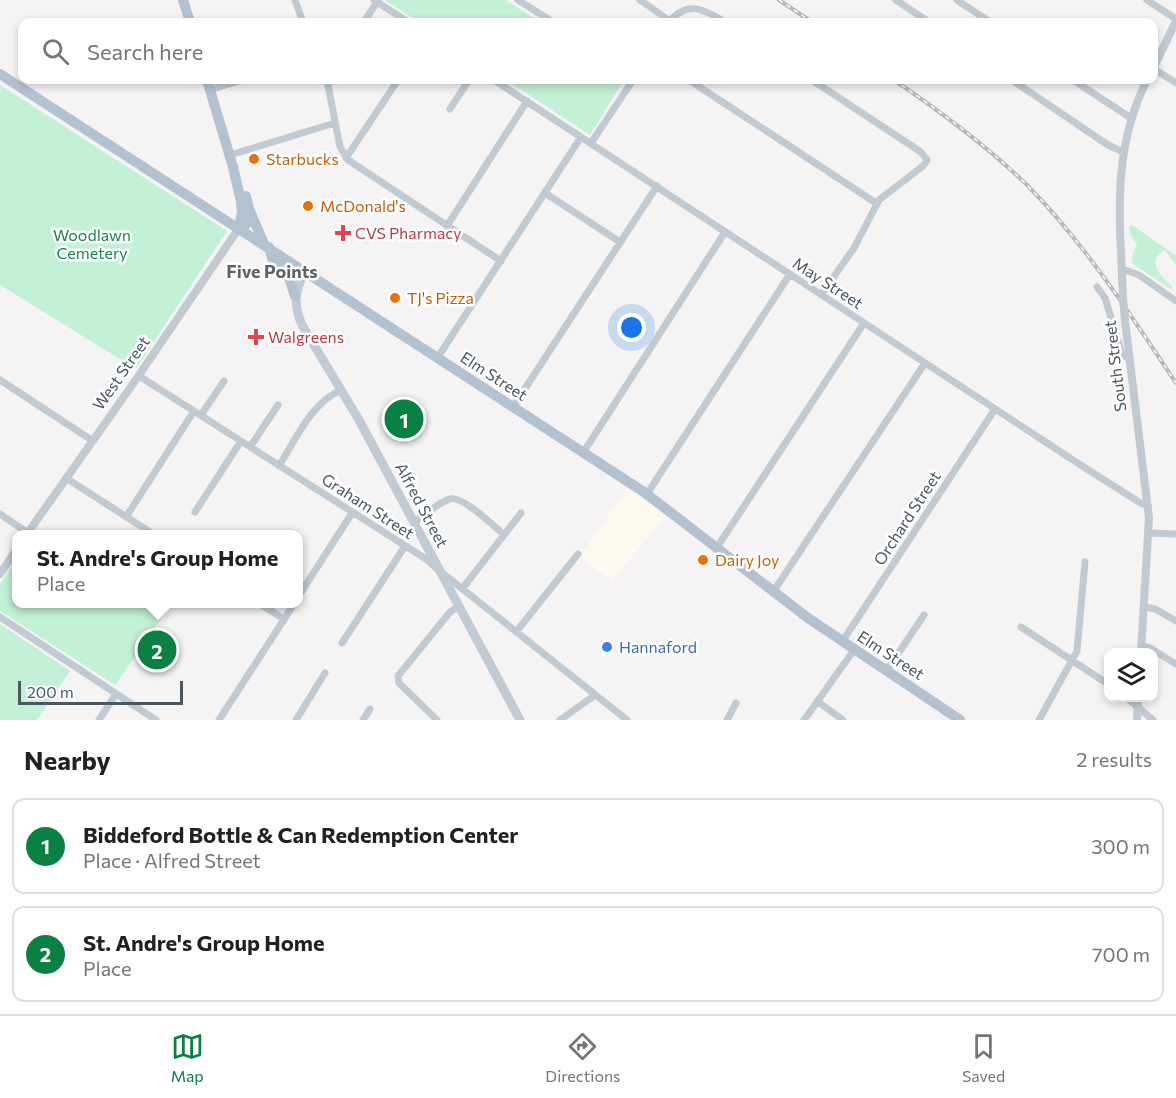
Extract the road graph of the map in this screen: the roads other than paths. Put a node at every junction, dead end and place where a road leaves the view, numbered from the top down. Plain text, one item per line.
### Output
1 (183, 0) edge
2 (295, 0) edge
3 (518, 0) edge
4 (640, 0) edge
5 (896, 0) edge
6 (957, 0) edge
7 (1147, 0) edge
8 (375, 1) edge
9 (189, 18) edge
10 (302, 18) edge
11 (366, 18) edge
12 (402, 18) edge
13 (547, 18) edge
14 (665, 18) edge
15 (670, 18) edge
16 (718, 18) edge
17 (923, 18) edge
18 (984, 18) edge
19 (1176, 20) edge
20 (1158, 59) edge
21 (1158, 71) edge
22 (0, 74) edge
23 (328, 84) edge
24 (395, 84) edge
25 (466, 84) edge
26 (500, 84) edge
27 (630, 84) edge
28 (695, 84) edge
29 (818, 84) edge
30 (1018, 84) edge
31 (1079, 84) edge
32 (1145, 84) edge
33 (1176, 84) edge
34 (209, 85) edge
35 (527, 101) junction
36 (450, 109) dead end
37 (1131, 118) junction
38 (335, 123) junction
39 (581, 137) junction
40 (591, 143) junction
41 (1123, 152) junction
42 (230, 155) junction
43 (346, 158) junction
44 (233, 167) junction
45 (657, 186) junction
46 (545, 193) junction
47 (876, 203) junction
48 (250, 211) junction
49 (447, 226) junction
50 (239, 228) junction
51 (725, 232) junction
52 (620, 242) junction
53 (267, 246) junction
54 (501, 261) junction
55 (1122, 270) junction
56 (305, 271) junction
57 (790, 274) junction
58 (1097, 287) dead end
59 (821, 295) junction
60 (295, 296) junction
61 (1176, 301) edge
62 (864, 323) junction
63 (438, 357) junction
64 (1128, 357) junction
65 (925, 363) junction
66 (139, 375) junction
67 (0, 380) edge
68 (224, 381) dead end
69 (341, 390) junction
70 (278, 405) dead end
71 (513, 407) junction
72 (995, 409) junction
73 (197, 413) junction
74 (93, 441) junction
75 (241, 441) junction
76 (250, 447) junction
77 (583, 453) junction
78 (279, 466) junction
79 (66, 478) junction
80 (647, 495) junction
81 (1148, 505) junction
82 (195, 512) dead end
83 (0, 513) edge
84 (352, 513) junction
85 (521, 513) dead end
86 (126, 517) junction
87 (414, 522) junction
88 (22, 530) edge
89 (30, 530) edge
90 (147, 530) edge
91 (1149, 533) junction
92 (504, 534) junction
93 (1176, 534) edge
94 (405, 546) junction
95 (716, 549) junction
96 (578, 554) dead end
97 (12, 556) edge
98 (1085, 562) dead end
99 (440, 571) junction
100 (0, 574) edge
101 (303, 589) edge
102 (462, 589) junction
103 (773, 592) junction
104 (459, 606) junction
105 (1145, 607) junction
106 (268, 608) edge
107 (291, 608) edge
108 (924, 615) dead end
109 (0, 617) edge
110 (284, 619) junction
111 (1176, 621) edge
112 (1021, 627) dead end
113 (516, 632) junction
114 (842, 642) junction
115 (342, 643) dead end
116 (1141, 648) edge
117 (854, 650) junction
118 (1158, 653) edge
119 (1072, 661) junction
120 (1176, 664) edge
121 (887, 670) junction
122 (325, 674) dead end
123 (1104, 681) edge
124 (116, 694) junction
125 (595, 695) junction
126 (817, 701) junction
127 (1131, 702) edge
128 (1138, 702) edge
129 (736, 703) dead end
130 (1138, 708) junction
131 (370, 710) dead end
132 (432, 718) edge
133 (99, 720) edge
134 (156, 720) edge
135 (219, 720) edge
136 (296, 720) edge
137 (363, 720) edge
138 (520, 720) edge
139 (560, 720) edge
140 (627, 720) edge
141 (727, 720) edge
142 (804, 720) edge
143 (843, 720) edge
144 (960, 720) edge
145 (1039, 720) edge
146 (1137, 720) edge
147 (1153, 720) edge

1 - 9 main road
2 - 10 street
3 - 13 street
4 - 14 street
5 - 17 street
6 - 18 street
7 - 19 street
8 - 11 street
8 - 12 street
15 - 16 street
19 - 20 street
21 - 33 street
22 - 50 main road, Elm Street
23 - 38 street
24 - 43 street
25 - 36 street
26 - 35 street, May Street
27 - 40 street
28 - 47 street
29 - 47 street
30 - 41 street
31 - 37 street
32 - 37 street, South Street
34 - 42 main road
35 - 39 street, May Street
35 - 49 street
37 - 41 street, South Street
38 - 42 street
38 - 43 street
39 - 40 street, May Street
39 - 46 street
40 - 45 street, May Street
41 - 55 street, South Street
42 - 44 main road
43 - 49 street
44 - 48 main road
44 - 50 main road
45 - 51 street, May Street
45 - 52 street
46 - 52 street
46 - 54 street
47 - 59 street
48 - 50 main road
48 - 53 main road
49 - 54 street
50 - 53 main road, Elm Street
50 - 66 street, West Street
51 - 57 street, May Street
51 - 77 street
52 - 71 street
53 - 56 main road, Elm Street
53 - 60 main road
54 - 63 street
55 - 61 street
55 - 64 street, South Street, bridge
56 - 60 main road
56 - 63 main road, Elm Street
57 - 59 street, May Street
57 - 80 street
58 - 64 street
59 - 62 street, May Street
60 - 69 main road, Alfred Street
62 - 65 street, May Street
62 - 95 street
63 - 71 main road, Elm Street
64 - 81 street, South Street
65 - 72 street, May Street
65 - 103 street
66 - 73 street, Graham Street
66 - 74 street, West Street
67 - 74 street
68 - 73 street
69 - 78 street
69 - 87 main road, Alfred Street
70 - 76 street
71 - 77 main road, Elm Street
72 - 81 street, May Street
72 - 114 street, Orchard Street
73 - 75 street, Graham Street
73 - 86 street
74 - 79 street, West Street
75 - 76 street, Graham Street
75 - 82 street
76 - 78 street, Graham Street
77 - 80 main road, Elm Street
78 - 84 street, Graham Street
79 - 86 street
79 - 89 street, West Street
80 - 95 main road, Elm Street
81 - 91 street, South Street
83 - 88 street
84 - 94 street, Graham Street
84 - 101 street
85 - 92 street
86 - 90 street
87 - 92 street
87 - 99 main road, Alfred Street
91 - 93 street
91 - 105 street, South Street
92 - 102 street
94 - 99 street, Graham Street
94 - 115 street
95 - 103 main road, Elm Street
96 - 113 street
97 - 100 street
98 - 119 street
99 - 102 street, Graham Street
99 - 104 main road, Alfred Street
102 - 113 street, Graham Street
103 - 114 main road, Elm Street
104 - 132 street
104 - 138 main road, Alfred Street
105 - 111 street
105 - 116 street, South Street
106 - 110 street
107 - 110 street
108 - 121 street
109 - 124 street
110 - 135 street
112 - 119 street
113 - 125 street, Graham Street
114 - 117 main road, Elm Street
117 - 121 main road, Elm Street
117 - 126 street
118 - 120 street
119 - 123 street
119 - 145 street
121 - 144 main road, Elm Street
122 - 136 street
124 - 133 street
124 - 134 street
125 - 139 street
125 - 140 street, Graham Street
126 - 142 street
126 - 143 street
127 - 130 street
128 - 130 street
129 - 141 street
130 - 146 street
130 - 147 street
131 - 137 street

